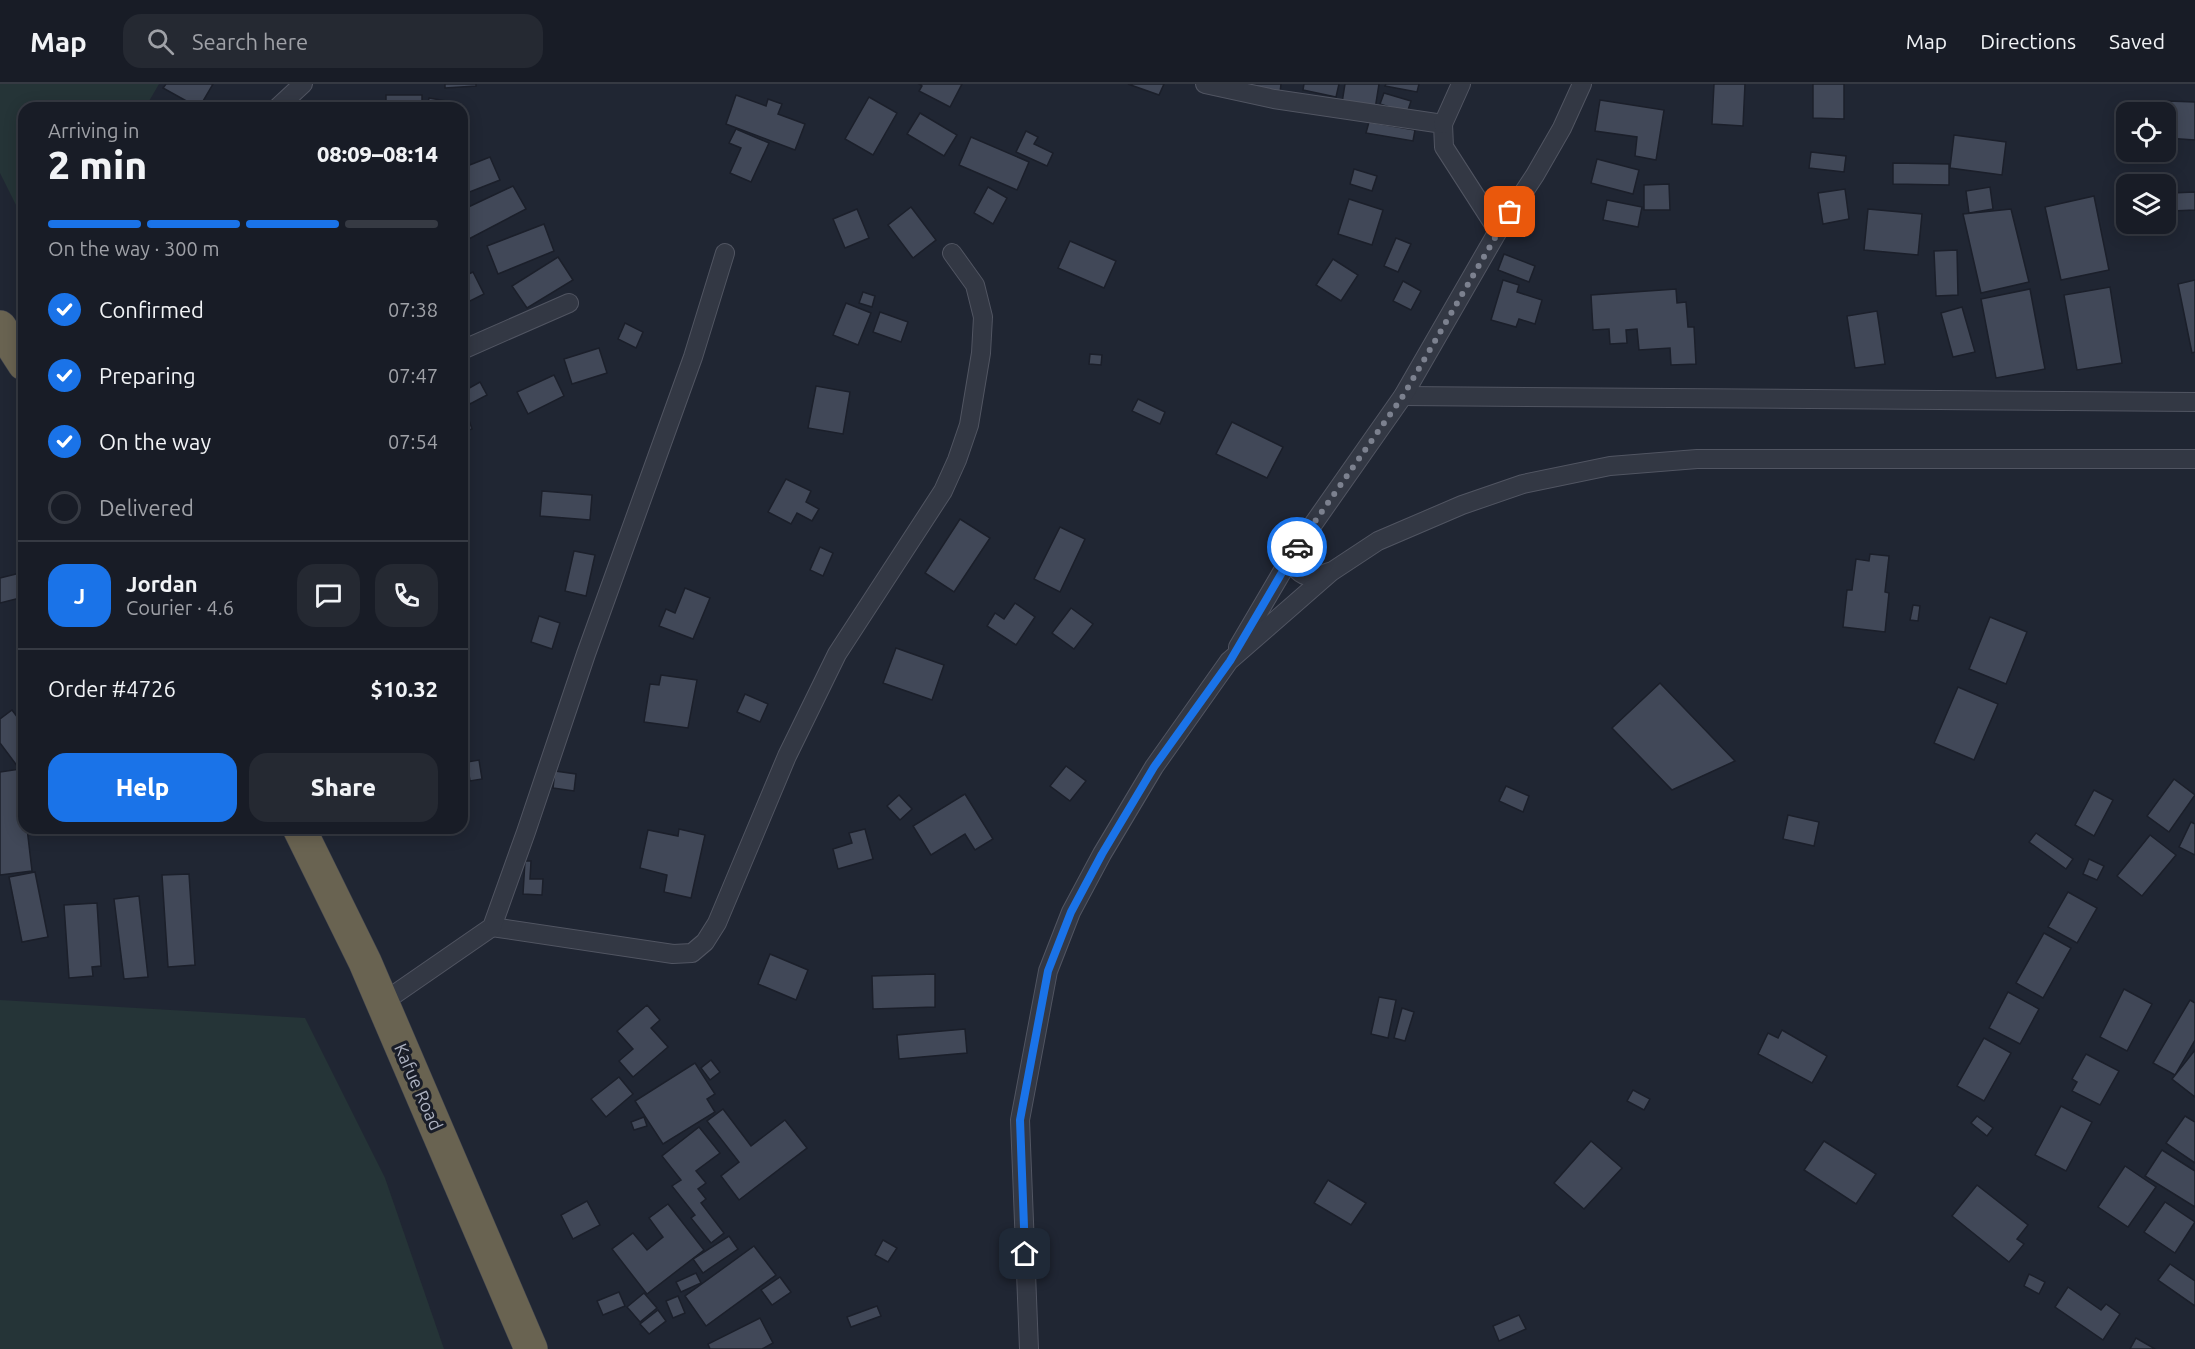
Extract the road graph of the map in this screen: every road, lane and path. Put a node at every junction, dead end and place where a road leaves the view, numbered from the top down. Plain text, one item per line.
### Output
1 (303, 84) edge
2 (1205, 84) edge
3 (1461, 84) edge
4 (1582, 84) edge
5 (284, 102) edge
6 (1443, 124) junction
7 (1498, 231) junction
8 (725, 253) dead end
9 (952, 253) dead end
10 (569, 303) dead end
11 (468, 347) edge
12 (1403, 396) junction
13 (2195, 402) edge
14 (2195, 459) edge
15 (1295, 550) junction
16 (1331, 572) junction
17 (1230, 661) junction
18 (302, 834) edge
19 (492, 927) junction
20 (382, 1003) junction
21 (531, 1349) edge
22 (1029, 1349) edge

1 - 5 street
2 - 6 street
3 - 6 street
4 - 7 street
6 - 7 street
7 - 12 street
8 - 19 street
9 - 19 street
10 - 11 street
12 - 13 street
12 - 15 street
14 - 16 street
15 - 16 street
15 - 17 street
16 - 17 street
17 - 22 street
18 - 20 highway, Kafue Road
19 - 20 street
20 - 21 highway, Kafue Road

